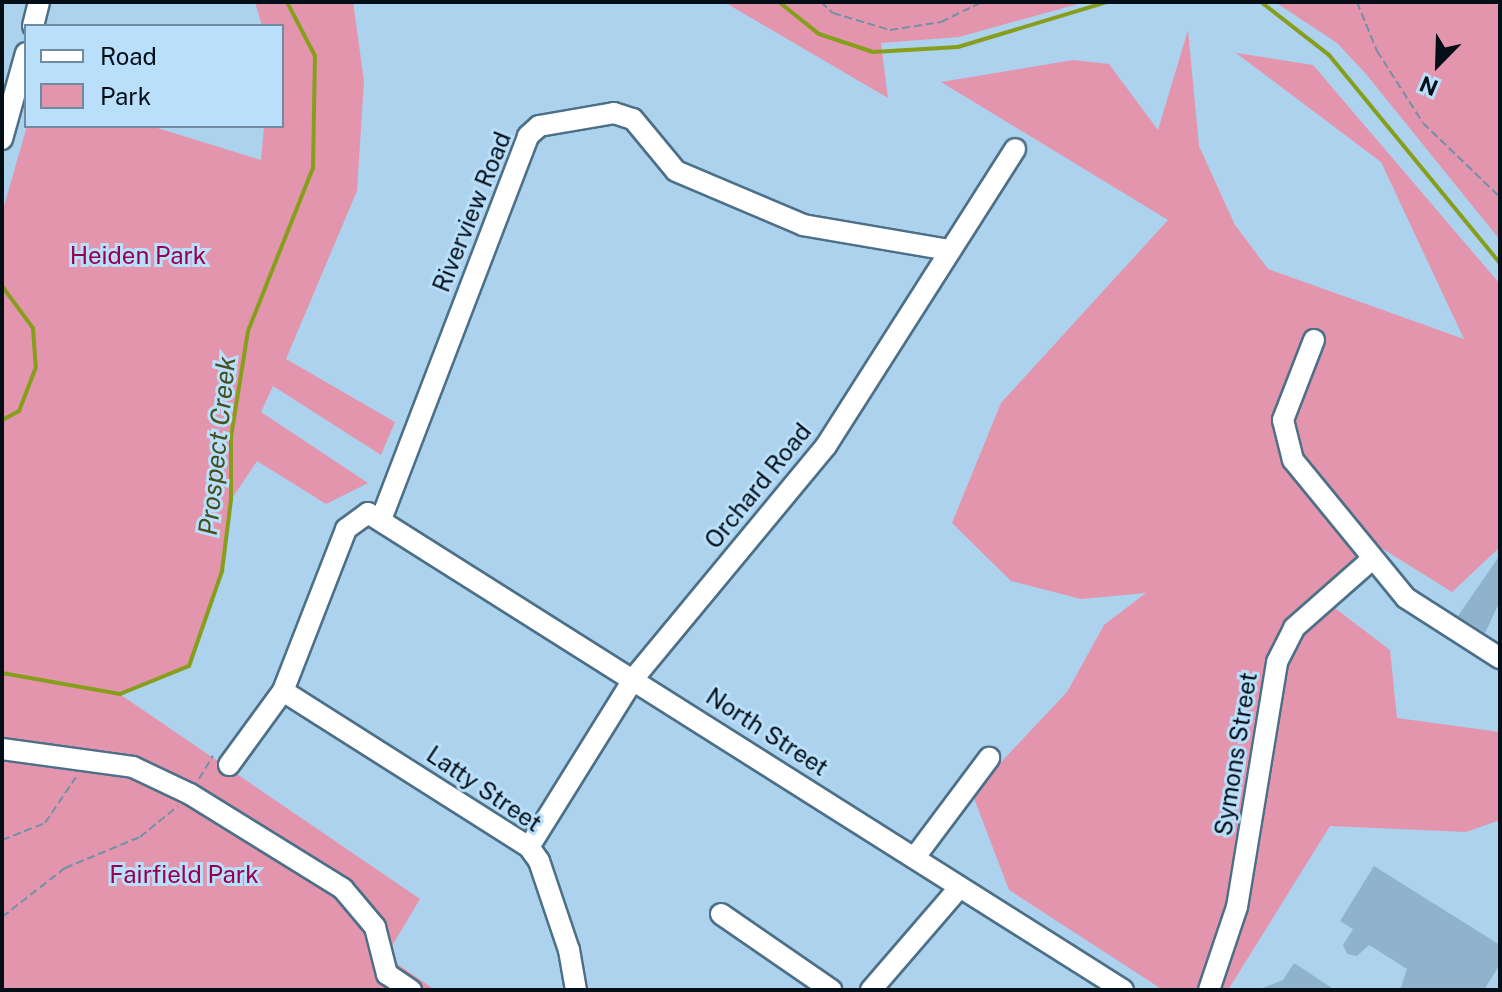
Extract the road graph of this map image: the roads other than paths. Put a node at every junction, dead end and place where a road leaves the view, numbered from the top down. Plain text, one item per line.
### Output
1 (39, 2) edge
2 (34, 24) edge
3 (24, 58) edge
4 (8, 97) edge
5 (2, 139) edge
6 (1015, 149) dead end
7 (950, 250) junction
8 (1314, 340) dead end
9 (382, 517) junction
10 (1371, 560) junction
11 (1500, 658) edge
12 (634, 678) junction
13 (283, 691) junction
14 (2, 749) edge
15 (989, 758) dead end
16 (221, 760) road end
17 (529, 847) junction
18 (915, 857) junction
19 (959, 888) junction
20 (721, 914) dead end
21 (411, 990) edge
22 (576, 990) edge
23 (831, 990) edge
24 (871, 990) edge
25 (1123, 990) edge
26 (1209, 990) edge

1 - 2 street
3 - 4 street
4 - 5 street
6 - 7 street, Orchard Road
7 - 9 street, Riverview Road
7 - 12 street, Orchard Road
8 - 10 street
9 - 12 street, North Street
9 - 13 street
10 - 11 street
10 - 26 street, Symons Street
12 - 17 street, Orchard Road
12 - 18 street, North Street
13 - 16 street
13 - 17 street, Latty Street
14 - 21 street
15 - 18 street
17 - 22 street, Latty Street
18 - 19 street, North Street
19 - 24 street
19 - 25 street, North Street
20 - 23 street

